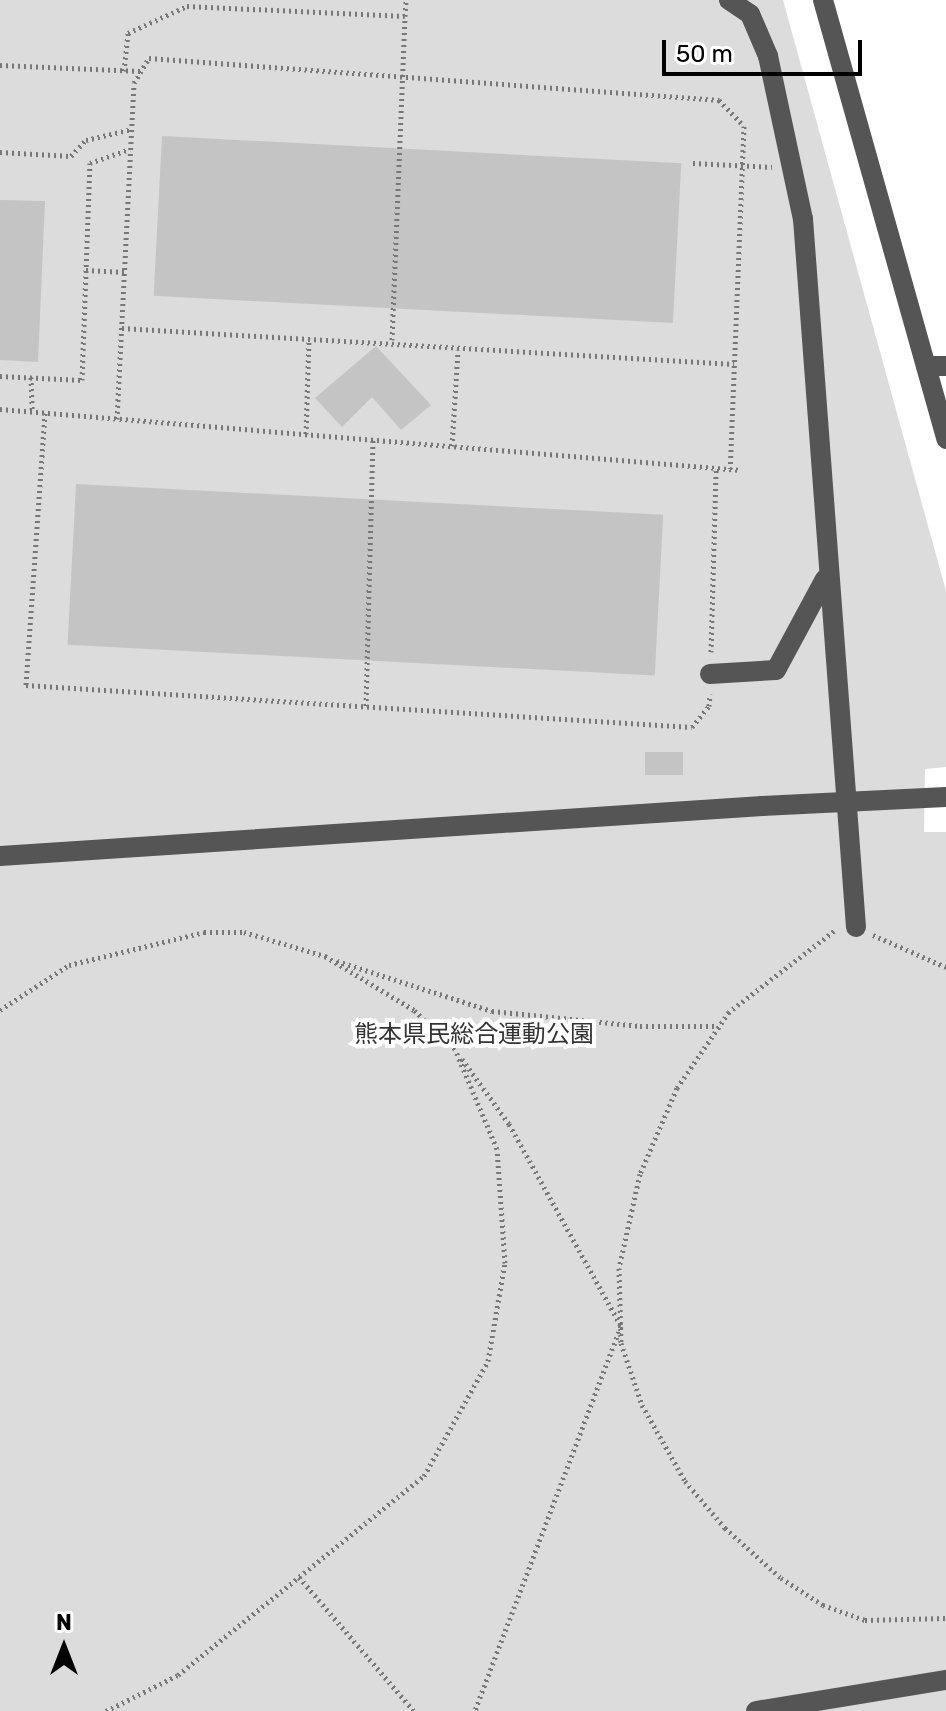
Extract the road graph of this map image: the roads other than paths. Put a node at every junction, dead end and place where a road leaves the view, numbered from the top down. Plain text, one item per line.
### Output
1 (729, 0) edge
2 (823, 0) edge
3 (936, 366) edge
4 (946, 439) edge
5 (825, 579) junction
6 (710, 674) road end
7 (946, 797) edge
8 (0, 856) edge
9 (856, 927) road end
10 (946, 1680) edge
11 (756, 1711) edge

1 - 5 street
2 - 3 street
3 - 4 street
5 - 6 street
5 - 9 street
7 - 8 street, bridge
10 - 11 street

